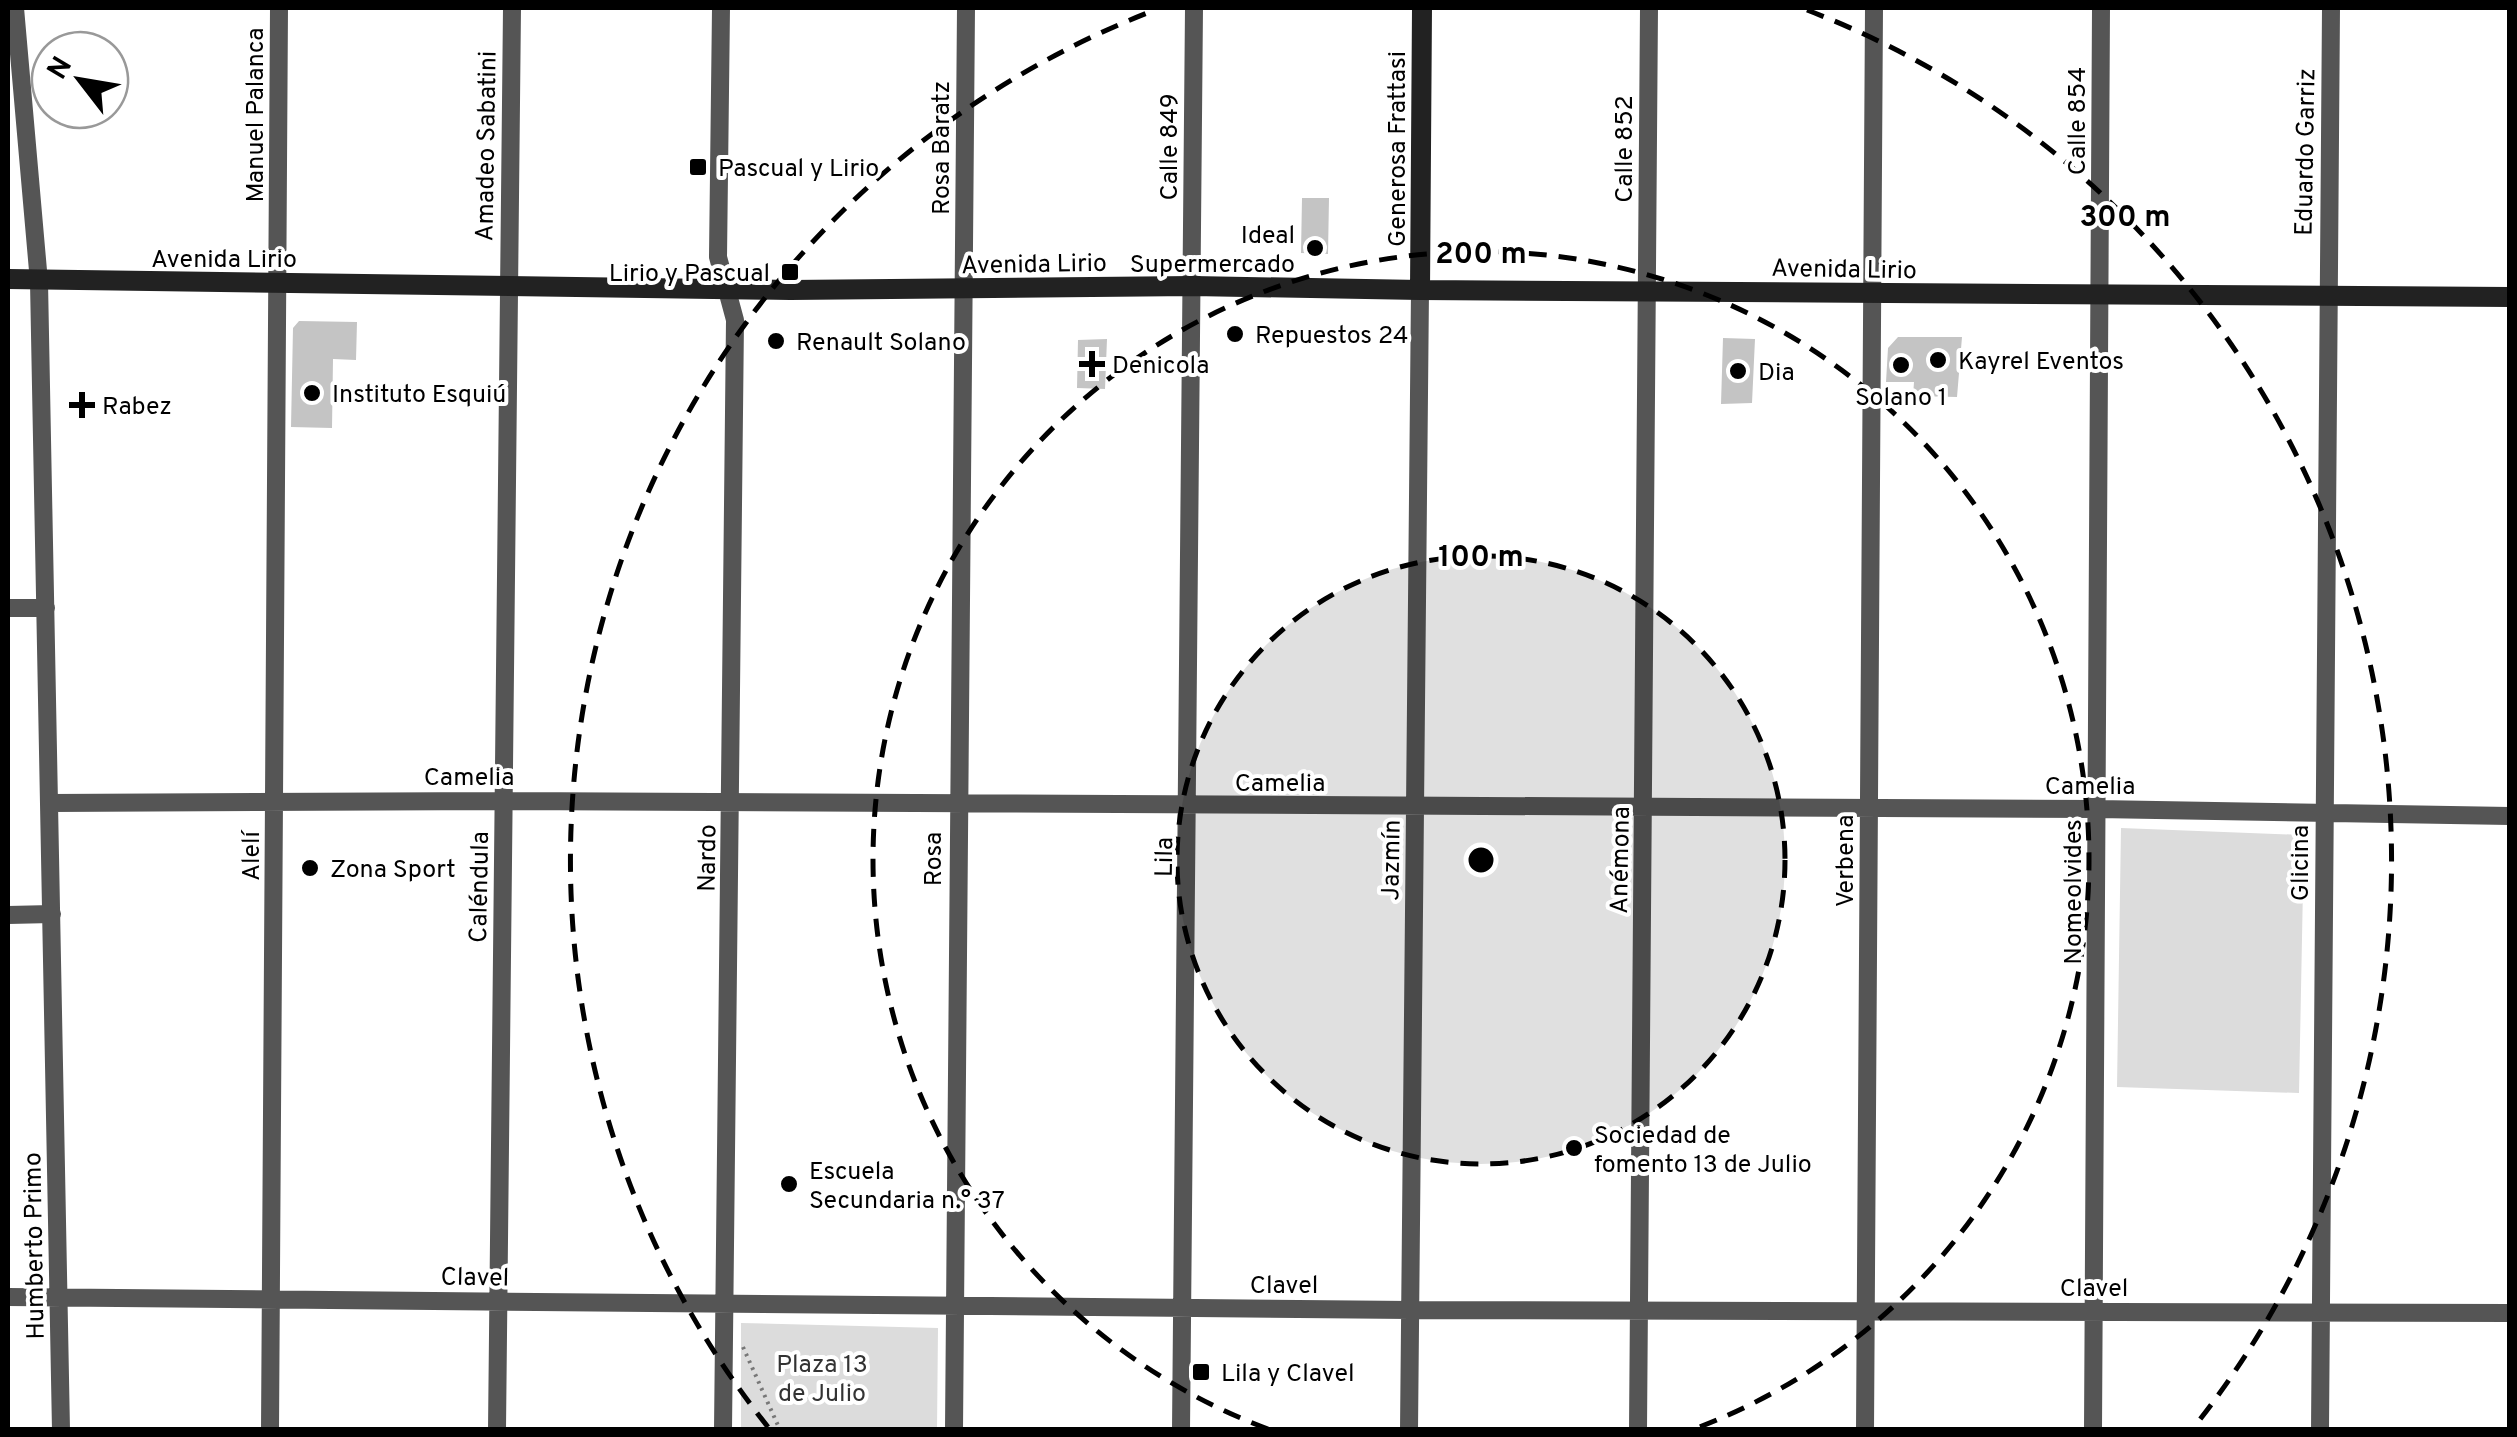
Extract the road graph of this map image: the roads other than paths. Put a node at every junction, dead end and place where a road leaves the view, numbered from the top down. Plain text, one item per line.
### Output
1 (15, 8) edge
2 (280, 8) edge
3 (512, 8) edge
4 (721, 8) edge
5 (966, 8) edge
6 (1194, 8) edge
7 (1422, 8) edge
8 (1649, 8) edge
9 (1874, 8) edge
10 (2102, 8) edge
11 (2331, 8) edge
12 (8, 279) edge
13 (39, 282) junction
14 (279, 283) junction
15 (509, 285) junction
16 (1193, 286) junction
17 (728, 288) junction
18 (964, 289) junction
19 (1420, 290) junction
20 (1647, 291) junction
21 (1871, 294) junction
22 (2099, 294) junction
23 (2328, 296) junction
24 (2510, 296) edge
25 (8, 608) edge
26 (46, 608) junction
27 (504, 800) junction
28 (276, 803) junction
29 (50, 804) junction
30 (732, 804) junction
31 (957, 804) junction
32 (1189, 807) junction
33 (1415, 808) junction
34 (1645, 808) junction
35 (2098, 809) junction
36 (1870, 810) junction
37 (2325, 814) junction
38 (2510, 816) edge
39 (52, 914) junction
40 (8, 915) edge
41 (59, 1296) junction
42 (8, 1297) edge
43 (272, 1299) junction
44 (498, 1302) junction
45 (724, 1306) junction
46 (955, 1307) junction
47 (1182, 1308) junction
48 (1410, 1310) junction
49 (1639, 1311) junction
50 (2094, 1312) junction
51 (1866, 1313) junction
52 (2320, 1313) junction
53 (2510, 1313) edge
54 (62, 1430) edge
55 (270, 1430) edge
56 (497, 1430) edge
57 (723, 1430) edge
58 (954, 1430) edge
59 (1181, 1430) edge
60 (1409, 1430) edge
61 (1638, 1430) edge
62 (1865, 1430) edge
63 (2093, 1430) edge
64 (2320, 1430) edge

1 - 13 street, Humberto Primo
2 - 14 street, Manuel Palanca
3 - 15 street, Amadeo Sabatini
4 - 17 street, Nardo
5 - 18 street, Rosa Baratz
6 - 16 street, Calle 849
7 - 19 main road, Generosa Frattasi
8 - 20 street, Calle 852
9 - 21 street, Verbena
10 - 22 street, Calle 854
11 - 23 street, Eduardo Garriz
12 - 13 main road, Avenida Lirio
13 - 14 main road, Avenida Lirio
13 - 26 street, Humberto Primo
14 - 15 main road, Avenida Lirio
14 - 28 street, Alelí
15 - 17 main road, Avenida Lirio
15 - 27 street, Caléndula
16 - 18 main road, Avenida Lirio
16 - 19 main road, Avenida Lirio
16 - 32 street, Lila
17 - 18 main road, Avenida Lirio
17 - 30 street, Nardo
18 - 31 street, Rosa
19 - 20 main road, Avenida Lirio
19 - 33 street, Jazmín
20 - 21 main road, Avenida Lirio
20 - 34 street, Anémona
21 - 22 main road, Avenida Lirio
21 - 36 street, Verbena
22 - 23 main road, Avenida Lirio
22 - 35 street, Nomeolvides
23 - 24 main road, Avenida Lirio
23 - 37 street, Glicina
25 - 26 street
26 - 29 street, Humberto Primo
27 - 28 street, Camelia
27 - 30 street, Camelia
27 - 44 street, Caléndula
28 - 29 street, Camelia
28 - 43 street, Alelí
29 - 39 street, Humberto Primo
30 - 31 street, Camelia
30 - 45 street, Nardo
31 - 32 street, Camelia
31 - 46 street, Rosa
32 - 33 street, Camelia
32 - 47 street, Lila
33 - 34 street, Camelia
33 - 48 street, Jazmín
34 - 36 street, Camelia
34 - 49 street, Anémona
35 - 36 street, Camelia
35 - 37 street, Camelia
35 - 50 street, Nomeolvides
36 - 51 street, Verbena
37 - 38 street, Camelia
37 - 52 street, Glicina
39 - 40 street
39 - 41 street, Humberto Primo
41 - 42 street, Clavel
41 - 43 street, Clavel
41 - 54 street, Humberto Primo
43 - 44 street, Clavel
43 - 55 street, Alelí
44 - 45 street, Clavel
44 - 56 street, Caléndula
45 - 46 street, Clavel
45 - 57 street, Nardo
46 - 47 street, Clavel
46 - 58 street, Rosa
47 - 48 street, Clavel
47 - 59 street, Lila
48 - 49 street, Clavel
48 - 60 street, Jazmín
49 - 51 street, Clavel
49 - 61 street, Anémona
50 - 51 street, Clavel
50 - 52 street, Clavel
50 - 63 street, Nomeolvides
51 - 62 street, Verbena
52 - 53 street, Clavel
52 - 64 street, Glicina

